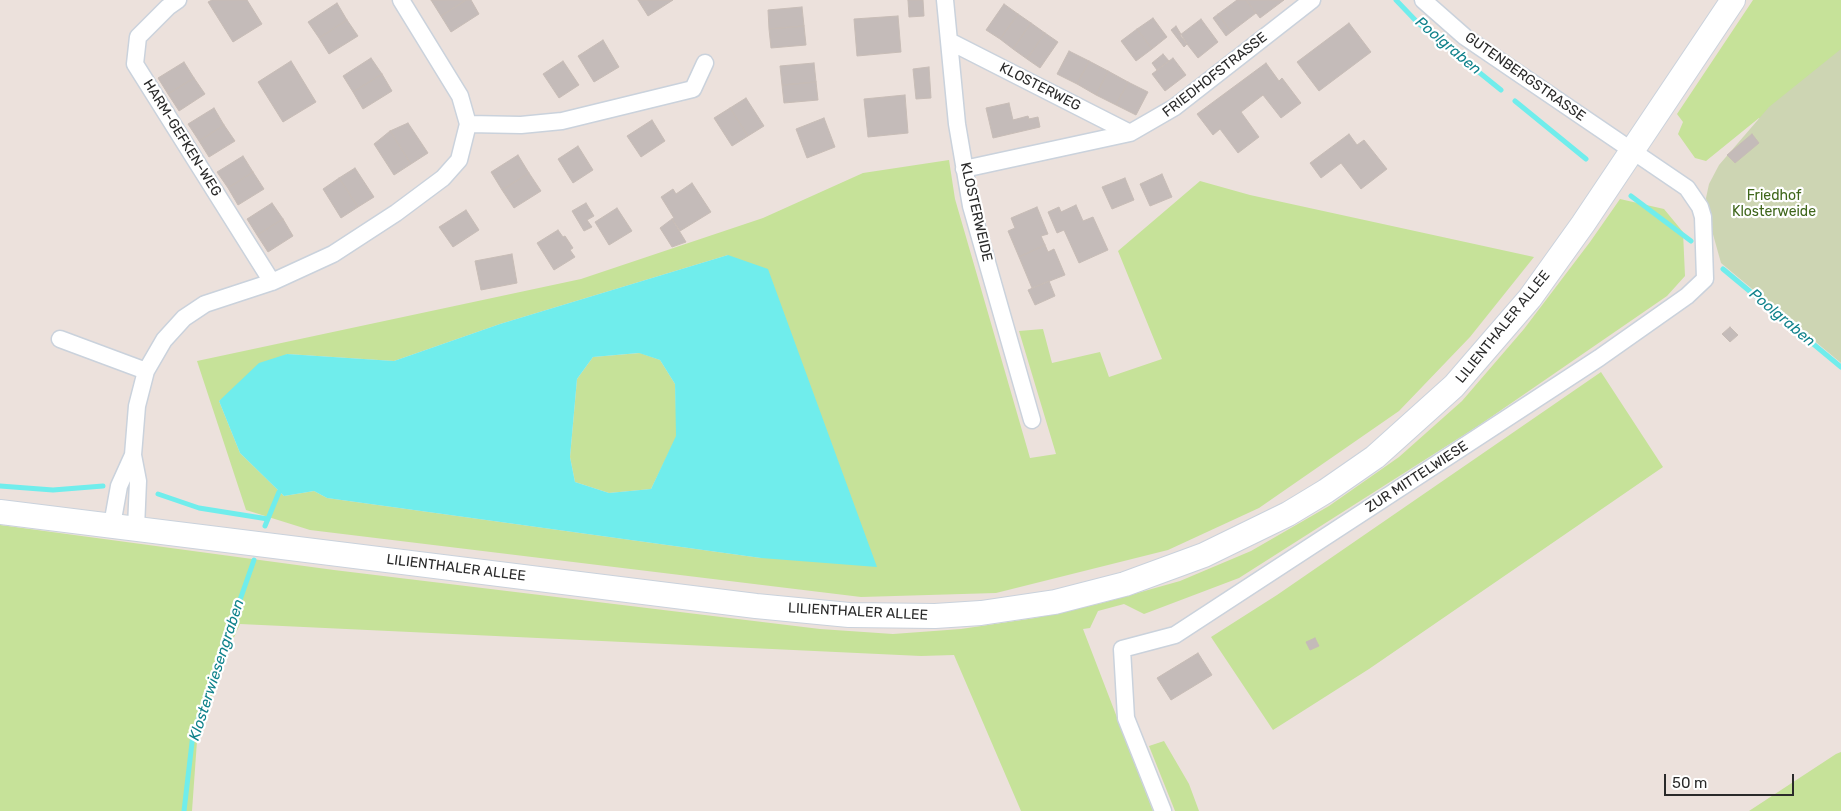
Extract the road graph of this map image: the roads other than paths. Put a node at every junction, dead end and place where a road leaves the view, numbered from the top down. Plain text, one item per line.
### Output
1 (178, 0) edge
2 (401, 0) edge
3 (945, 0) edge
4 (1312, 0) edge
5 (1423, 0) edge
6 (1732, 0) edge
7 (949, 41) junction
8 (705, 63) dead end
9 (468, 124) junction
10 (1130, 134) junction
11 (1630, 151) junction
12 (964, 169) junction
13 (272, 282) junction
14 (60, 339) dead end
15 (146, 371) junction
16 (1032, 420) dead end
17 (133, 455) junction
18 (0, 512) edge
19 (112, 525) junction
20 (136, 528) junction
21 (1163, 811) edge

1 - 13 street, HARM-GEFKEN-WEG
2 - 9 street
3 - 7 street, KLOSTERWEIDE
4 - 10 street, FRIEDHOFSTRASSE
5 - 11 street, GUTENBERGSTRASSE
6 - 11 main road, LILIENTHALER ALLEE
7 - 10 street, KLOSTERWEG
7 - 12 street, KLOSTERWEIDE
8 - 9 street
9 - 13 street
10 - 12 street, FRIEDHOFSTRASSE
11 - 20 main road, LILIENTHALER ALLEE
11 - 21 street, ZUR MITTELWIESE
12 - 16 street, KLOSTERWEIDE
13 - 15 street
14 - 15 street
15 - 17 street
17 - 19 street
17 - 20 street
18 - 19 main road, LILIENTHALER ALLEE
19 - 20 main road, LILIENTHALER ALLEE

